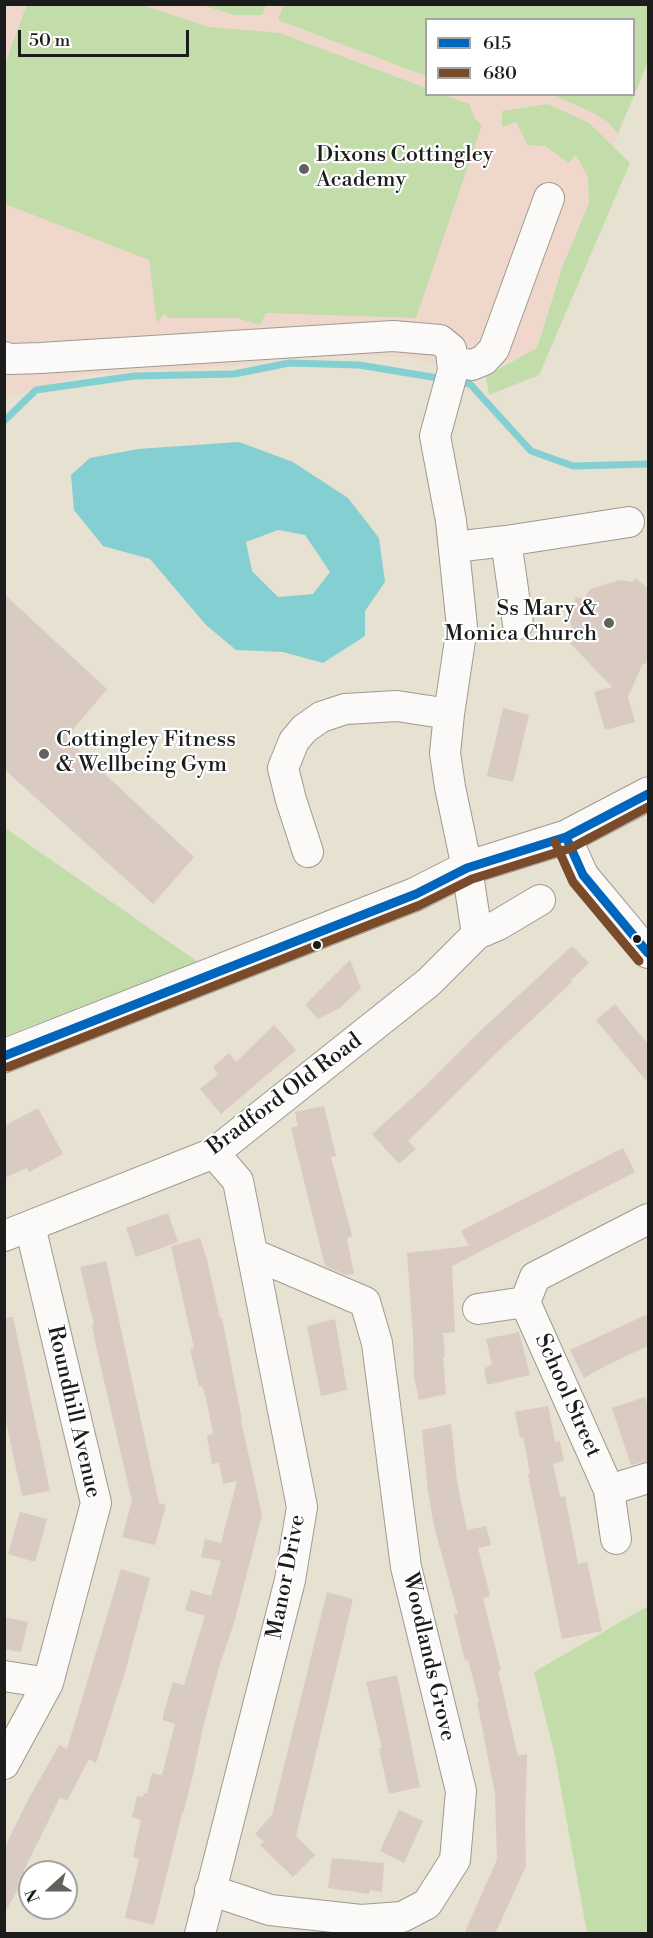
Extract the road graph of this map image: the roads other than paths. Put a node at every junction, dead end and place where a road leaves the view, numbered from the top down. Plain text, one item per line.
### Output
1 (549, 198) dead end
2 (6, 359) edge
3 (451, 376) junction
4 (629, 522) dead end
5 (506, 541) junction
6 (454, 548) junction
7 (518, 624) dead end
8 (449, 714) junction
9 (648, 794) edge
10 (566, 837) junction
11 (308, 852) dead end
12 (467, 868) junction
13 (540, 900) dead end
14 (477, 934) junction
15 (648, 953) edge
16 (4, 1056) edge
17 (214, 1154) junction
18 (648, 1219) edge
19 (17, 1231) edge
20 (253, 1254) junction
21 (525, 1302) junction
22 (478, 1309) dead end
23 (648, 1478) edge
24 (609, 1490) junction
25 (616, 1539) dead end
26 (4, 1676) edge
27 (48, 1683) junction
28 (4, 1764) edge
29 (210, 1890) junction
30 (200, 1934) edge

1 - 3 street
2 - 3 street
3 - 6 street
4 - 5 street
5 - 6 street
5 - 7 street
6 - 8 street
8 - 11 street
8 - 12 street
9 - 10 main road
10 - 12 main road
10 - 15 street
12 - 14 street
12 - 16 main road
13 - 14 street
14 - 17 street, Bradford Old Road
17 - 19 street, Bradford Old Road
17 - 20 street, Manor Drive
18 - 21 street
19 - 27 street, Roundhill Avenue
20 - 29 street, Manor Drive
20 - 29 street, Woodlands Grove
21 - 22 street
21 - 24 street, School Street
23 - 24 street
24 - 25 street, School Street
26 - 27 street
27 - 28 street, Roundhill Avenue
29 - 30 street, Manor Drive

